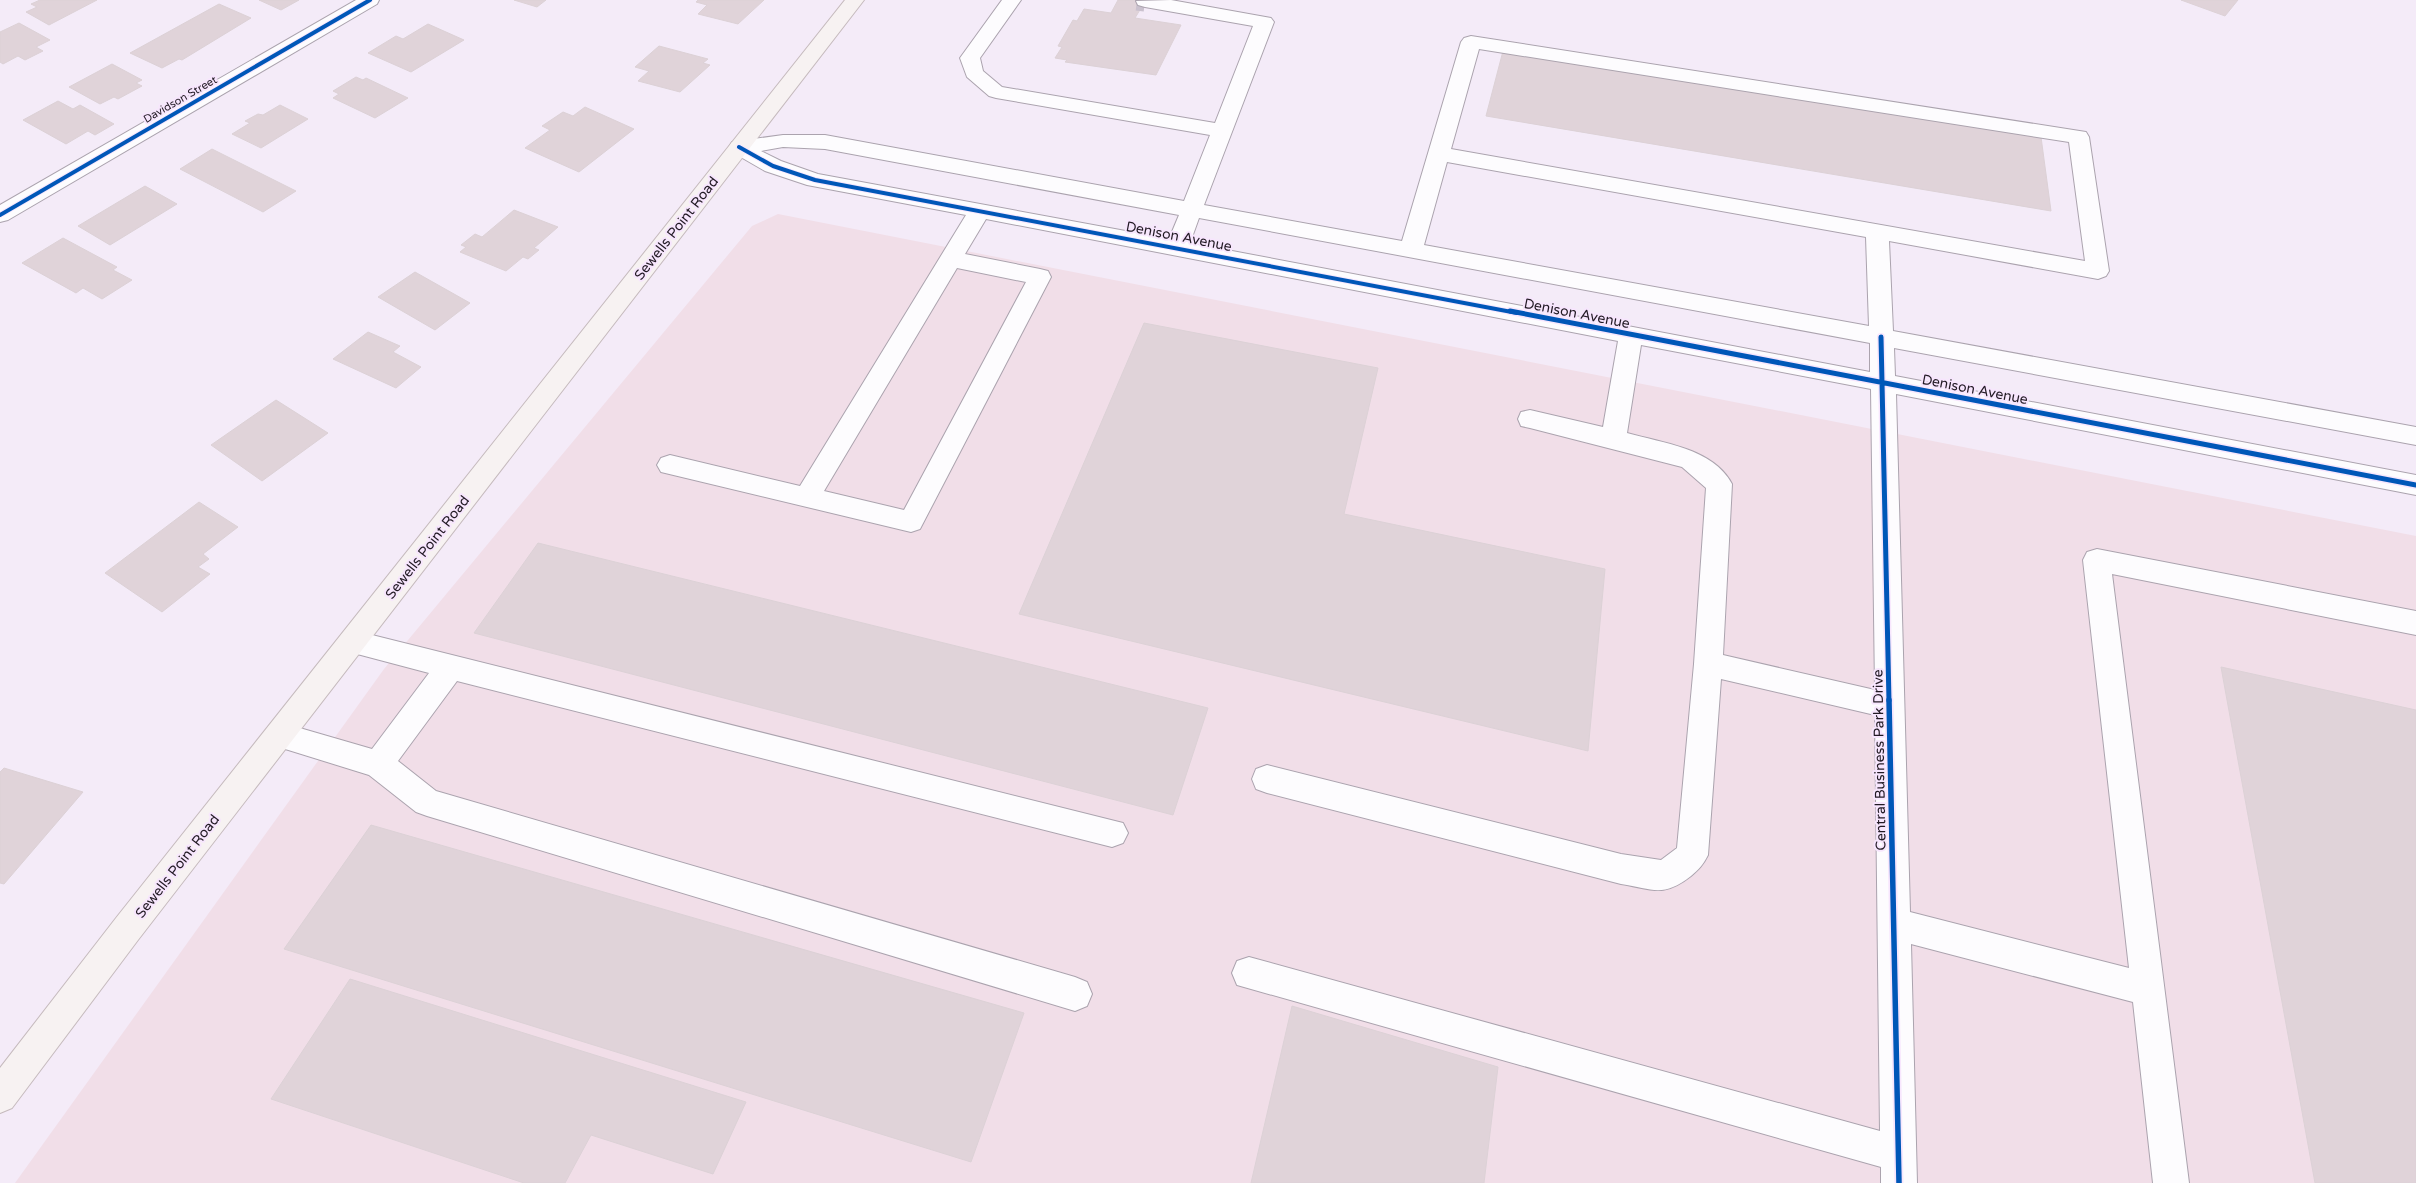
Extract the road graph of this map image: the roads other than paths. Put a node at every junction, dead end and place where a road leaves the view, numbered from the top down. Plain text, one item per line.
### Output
1 (370, 0) edge
2 (855, 0) edge
3 (1012, 0) edge
4 (1145, 1) dead end
5 (1198, 6) edge
6 (1222, 131) junction
7 (740, 147) junction
8 (1438, 154) junction
9 (980, 210) junction
10 (1192, 210) junction
11 (0, 215) edge
12 (1877, 232) junction
13 (1177, 248) junction
14 (1411, 250) junction
15 (951, 259) junction
16 (1631, 335) junction
17 (1881, 337) junction
18 (1883, 383) junction
19 (1530, 419) dead end
20 (2416, 436) edge
21 (1614, 439) junction
22 (670, 465) dead end
23 (2416, 485) edge
24 (807, 497) junction
25 (2416, 623) edge
26 (352, 642) junction
27 (1708, 664) junction
28 (451, 666) junction
29 (1890, 706) junction
30 (279, 735) junction
31 (378, 764) junction
32 (1267, 779) dead end
33 (1112, 834) dead end
34 (1894, 924) junction
35 (1249, 973) dead end
36 (2148, 989) junction
37 (1075, 994) dead end
38 (0, 1096) edge
39 (1899, 1168) edge
40 (2171, 1183) edge

1 - 11 street, Davidson Street
2 - 7 main road, Sewells Point Road
3 - 6 street
4 - 5 street
5 - 6 street
6 - 10 street
7 - 9 street, Denison Avenue
7 - 10 street, Denison Avenue
7 - 26 main road, Sewells Point Road
8 - 12 street
8 - 12 street
8 - 14 street
9 - 13 street, Denison Avenue
9 - 15 street
10 - 13 street
10 - 14 street, Denison Avenue
12 - 17 street, Central Business Park Drive
13 - 16 street, Denison Avenue
14 - 17 street, Denison Avenue
15 - 24 street
15 - 24 street
16 - 18 street, Denison Avenue
16 - 21 street
17 - 18 street, Central Business Park Drive
17 - 20 street, Denison Avenue
18 - 23 street, Denison Avenue
18 - 29 street, Central Business Park Drive
19 - 21 street
21 - 27 street
22 - 24 street
25 - 36 street
26 - 28 street
26 - 30 main road, Sewells Point Road
27 - 29 street
27 - 32 street
28 - 31 street
28 - 33 street
29 - 34 street, Central Business Park Drive
30 - 31 street
30 - 38 main road, Sewells Point Road
31 - 37 street
34 - 36 street
34 - 39 street, Central Business Park Drive
35 - 39 street
36 - 40 street

